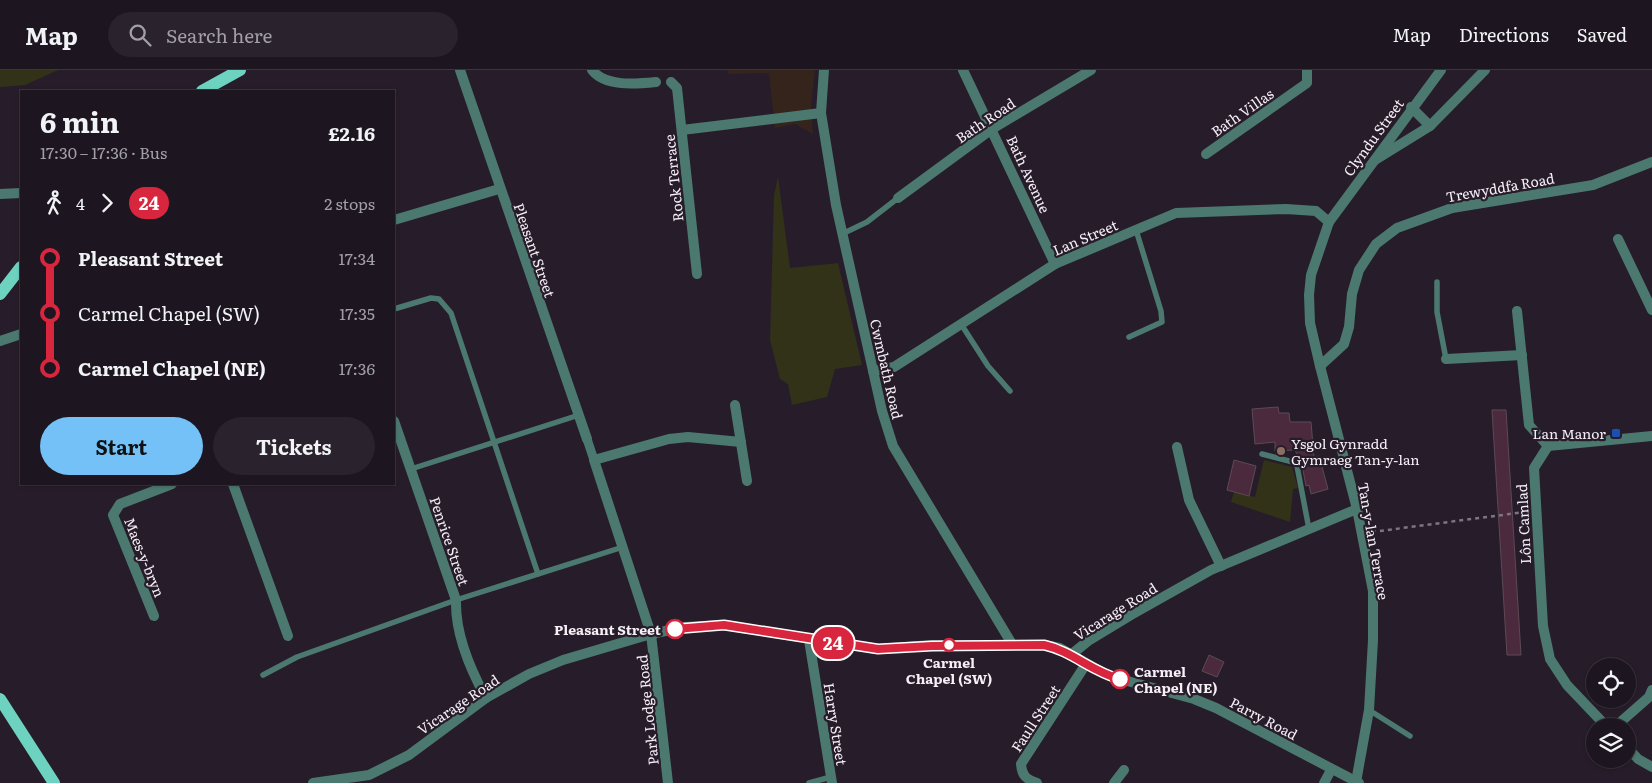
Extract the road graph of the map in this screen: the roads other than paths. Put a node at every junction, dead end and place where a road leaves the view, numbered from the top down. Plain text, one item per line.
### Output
1 (240, 70) edge
2 (460, 70) edge
3 (592, 70) edge
4 (824, 70) edge
5 (963, 70) edge
6 (1092, 70) edge
7 (1307, 70) edge
8 (1440, 70) edge
9 (1485, 70) edge
10 (656, 82) dead end
11 (671, 82) dead end
12 (204, 90) edge
13 (1411, 107) junction
14 (821, 114) junction
15 (1430, 126) junction
16 (992, 129) junction
17 (682, 130) junction
18 (1206, 154) dead end
19 (1374, 161) junction
20 (1652, 162) edge
21 (499, 188) junction
22 (20, 193) edge
23 (0, 194) edge
24 (898, 198) joint
25 (395, 220) edge
26 (1329, 222) junction
27 (1136, 230) junction
28 (842, 234) junction
29 (1618, 239) dead end
30 (1055, 264) junction
31 (20, 269) edge
32 (697, 274) dead end
33 (1437, 282) dead end
34 (0, 294) edge
35 (395, 309) edge
36 (1652, 310) edge
37 (1517, 311) dead end
38 (961, 324) junction
39 (20, 334) edge
40 (1129, 338) dead end
41 (0, 341) edge
42 (1522, 355) junction
43 (1446, 359) joint
44 (1320, 366) junction
45 (874, 371) junction
46 (1010, 391) dead end
47 (735, 405) dead end
48 (579, 415) junction
49 (395, 424) edge
50 (1652, 436) edge
51 (587, 438) joint
52 (741, 442) junction
53 (494, 443) junction
54 (1548, 446) junction
55 (1177, 447) dead end
56 (1262, 454) dead end
57 (594, 460) junction
58 (410, 470) junction
59 (747, 481) dead end
60 (169, 485) edge
61 (233, 485) edge
62 (1357, 509) junction
63 (1309, 529) junction
64 (622, 547) junction
65 (1221, 566) junction
66 (538, 574) junction
67 (456, 600) junction
68 (154, 616) dead end
69 (651, 634) junction
70 (288, 636) dead end
71 (809, 640) junction
72 (1012, 644) junction
73 (1072, 654) junction
74 (1086, 664) junction
75 (263, 675) dead end
76 (1652, 690) edge
77 (486, 698) junction
78 (0, 699) edge
79 (1369, 710) junction
80 (1598, 718) edge
81 (1625, 718) edge
82 (1410, 736) dead end
83 (1636, 757) edge
84 (1652, 767) edge
85 (1124, 770) dead end
86 (1331, 770) junction
87 (832, 780) edge
88 (336, 782) edge
89 (1358, 782) edge
90 (54, 783) edge
91 (313, 783) edge
92 (668, 783) edge
93 (809, 783) edge
94 (1038, 783) edge
95 (1114, 783) edge
96 (1324, 783) edge

1 - 12 main road
2 - 21 street, Pleasant Street
3 - 10 street
4 - 14 street, Cwmbath Road
5 - 16 street, Bath Avenue
6 - 16 street, Bath Road
7 - 18 street, Bath Villas
8 - 13 street, Clyndu Street
9 - 15 street
11 - 17 street, Rock Terrace
13 - 15 street
13 - 19 street, Clyndu Street
14 - 17 street
14 - 28 street, Cwmbath Road
15 - 19 street
16 - 24 street, Bath Road
16 - 30 street, Bath Avenue
17 - 32 street, Rock Terrace
19 - 26 street, Clyndu Street
20 - 44 street, Trewyddfa Road
21 - 25 street
21 - 48 street, Pleasant Street
22 - 23 street
24 - 28 lane
26 - 27 street, Lan Street
26 - 44 street, Tan-y-lan Terrace
27 - 30 street, Lan Street
27 - 40 lane
28 - 45 street, Cwmbath Road
29 - 36 street
30 - 38 street, Lan Street
31 - 34 main road
33 - 43 lane
35 - 53 lane
37 - 42 street
38 - 45 street, Lan Street
38 - 46 lane
39 - 41 street
42 - 43 street
42 - 54 street
44 - 62 street, Tan-y-lan Terrace
45 - 72 street, Cwmbath Road
47 - 52 street
48 - 51 street, Pleasant Street
48 - 53 lane
49 - 58 street, Penrice Street
50 - 54 street
51 - 57 street
52 - 57 street
52 - 59 street
53 - 58 lane
53 - 66 lane
54 - 80 street, Lôn Camlad
55 - 65 street
56 - 63 lane
57 - 64 street
58 - 67 street, Penrice Street
60 - 68 street, Maes-y-bryn
61 - 70 street
62 - 63 street, Vicarage Road
62 - 79 street, Tan-y-lan Terrace
63 - 65 street, Vicarage Road
64 - 66 lane
64 - 69 street
65 - 73 street, Vicarage Road
66 - 67 lane
67 - 75 lane
67 - 77 street, Penrice Street
69 - 71 street, Vicarage Road
69 - 77 street, Vicarage Road
69 - 92 street, Park Lodge Road
71 - 72 street, Vicarage Road
71 - 87 street, Harry Street
72 - 73 street, Vicarage Road
73 - 74 street, Parry Road
74 - 86 street, Parry Road
74 - 94 street, Faull Street
76 - 81 street
77 - 88 street, Vicarage Road
78 - 90 main road
79 - 82 lane
79 - 89 street, Tan-y-lan Terrace
83 - 84 street
85 - 95 street
86 - 89 street, Parry Road
86 - 96 street
87 - 93 lane
88 - 91 street, Vicarage Road

